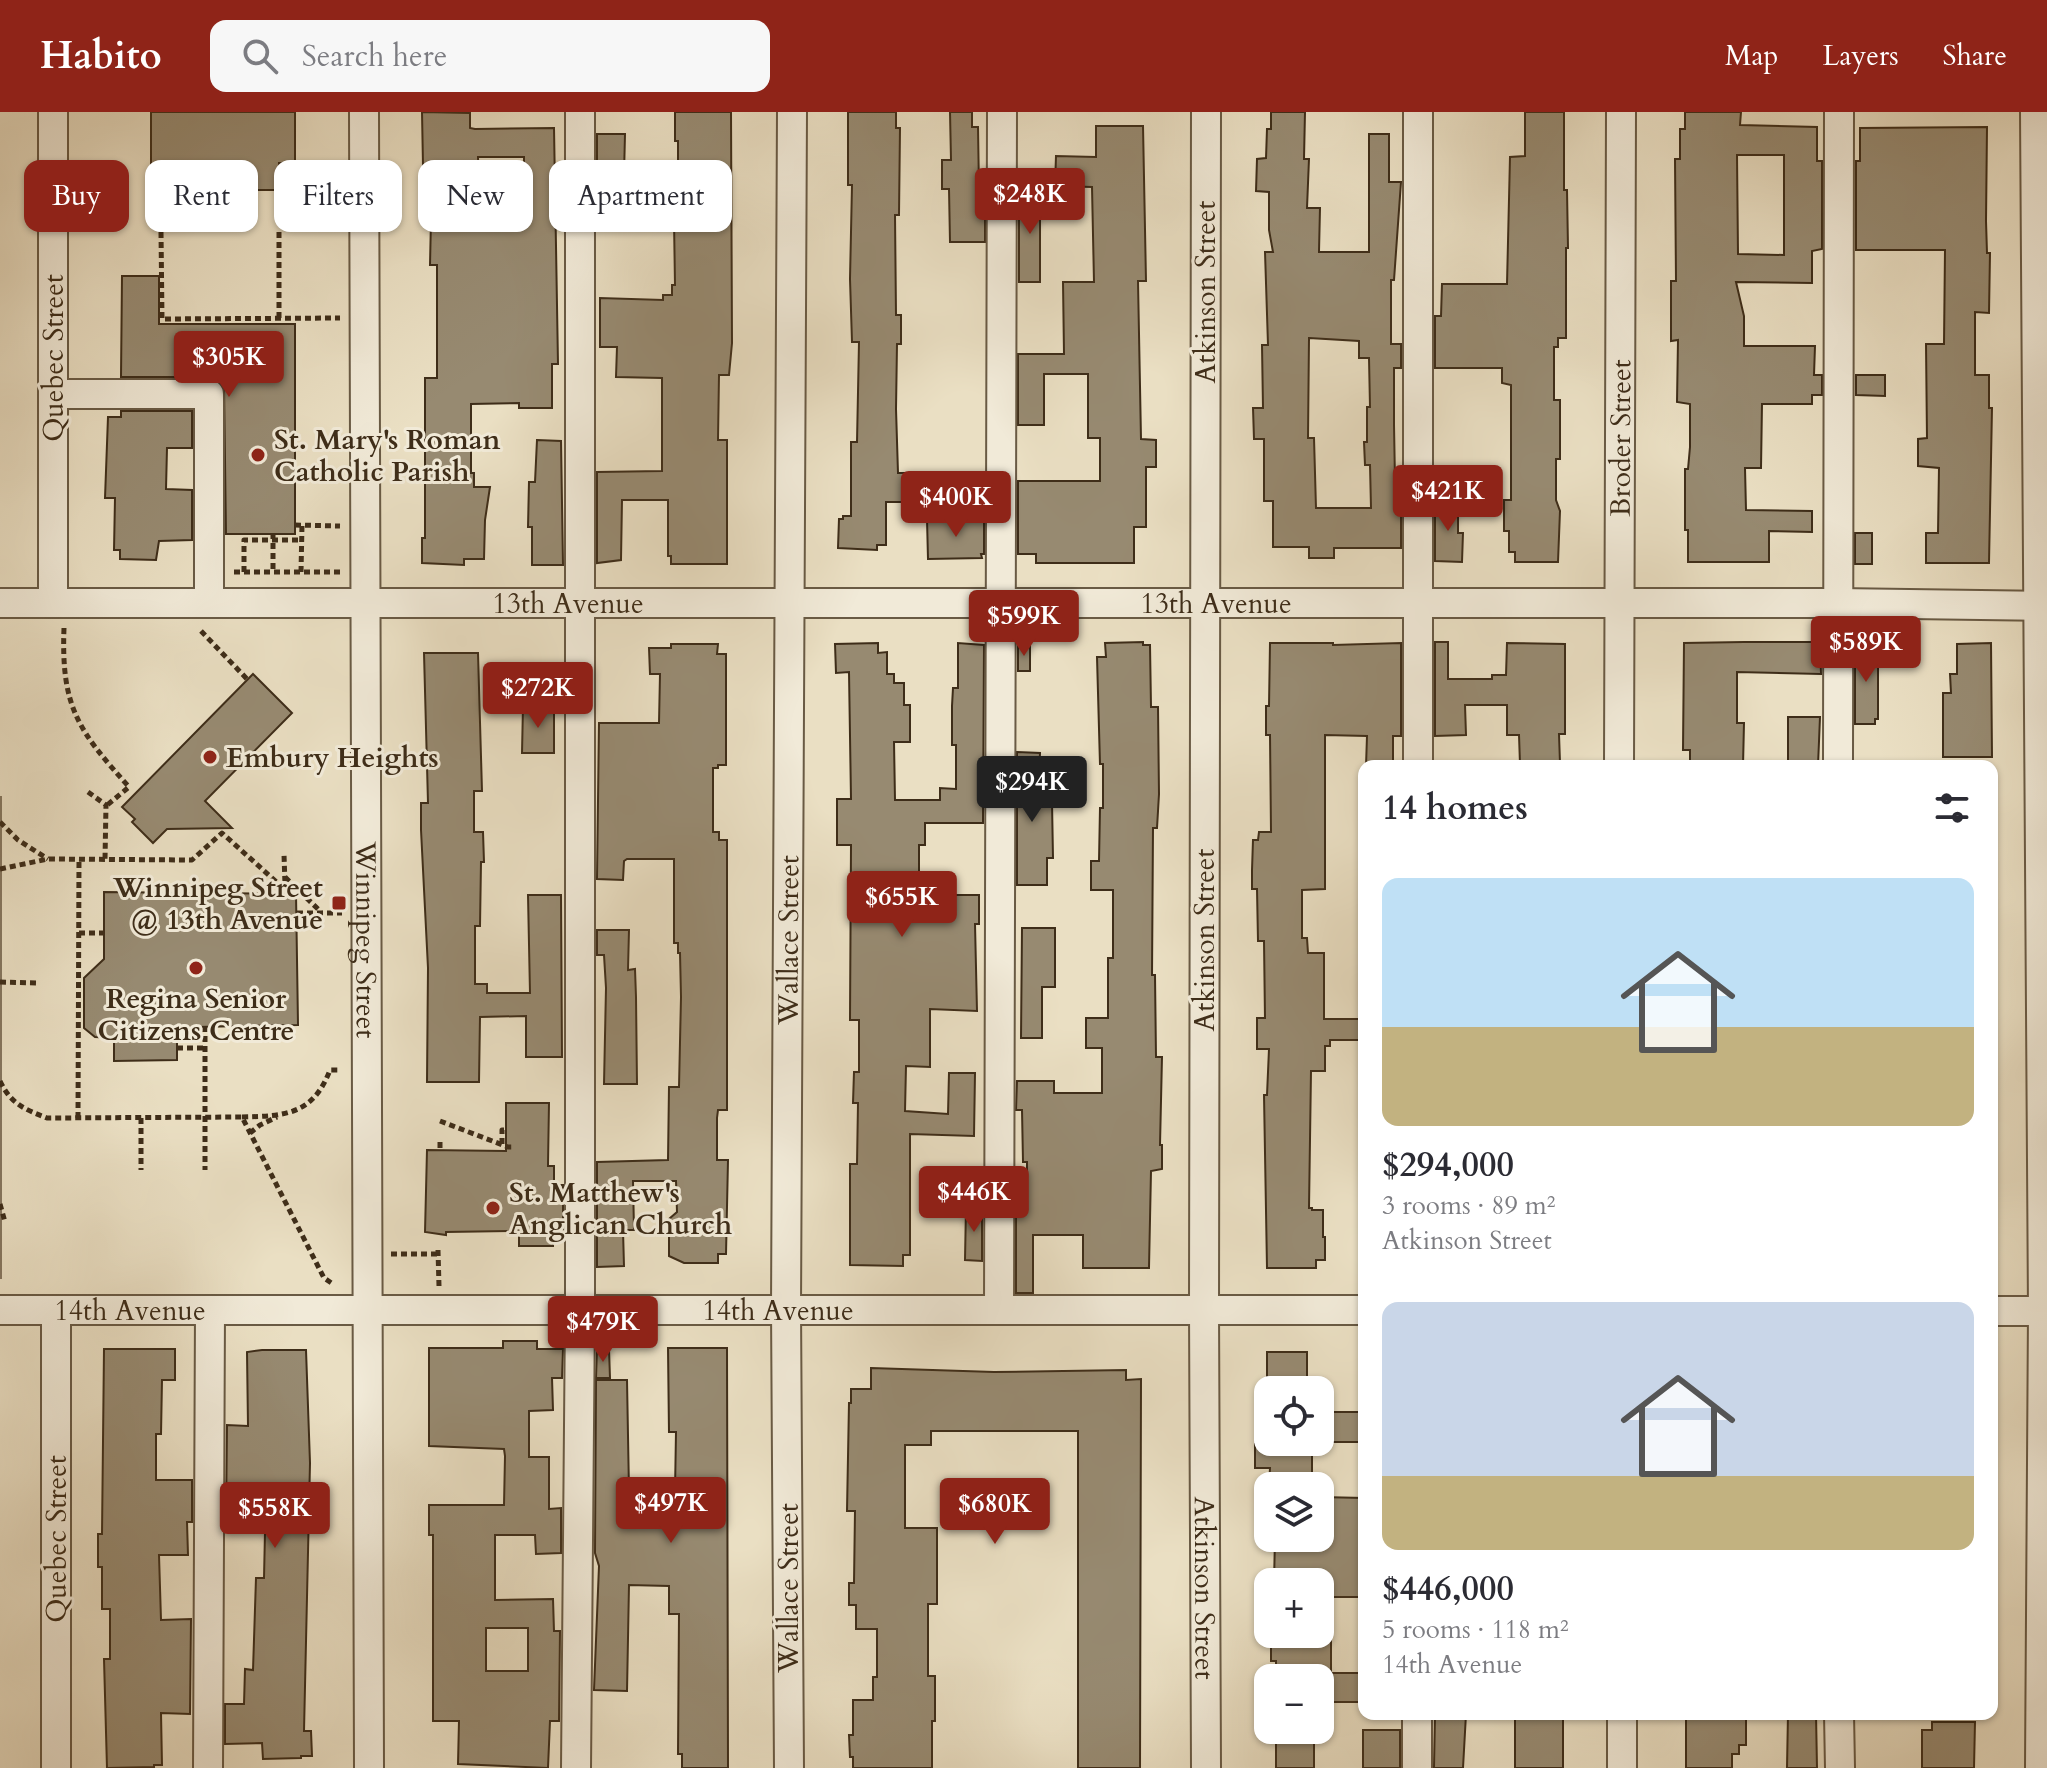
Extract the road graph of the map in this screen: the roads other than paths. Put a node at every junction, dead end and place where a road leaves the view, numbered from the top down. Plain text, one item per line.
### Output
1 (53, 112) edge
2 (364, 112) edge
3 (580, 112) edge
4 (792, 112) edge
5 (1002, 112) edge
6 (1206, 112) edge
7 (1418, 112) edge
8 (1621, 112) edge
9 (1839, 112) edge
10 (2035, 112) edge
11 (53, 394) junction
12 (0, 603) edge
13 (59, 603) junction
14 (209, 603) junction
15 (366, 603) junction
16 (580, 603) junction
17 (791, 603) junction
18 (1002, 603) junction
19 (1205, 603) junction
20 (1418, 603) junction
21 (1619, 603) junction
22 (1838, 603) junction
23 (2042, 606) edge
24 (1418, 760) edge
25 (1619, 760) edge
26 (1838, 760) edge
27 (786, 1308) junction
28 (999, 1309) junction
29 (1204, 1309) junction
30 (0, 1310) edge
31 (56, 1310) junction
32 (210, 1310) junction
33 (369, 1310) junction
34 (1358, 1310) edge
35 (1998, 1311) edge
36 (2045, 1311) edge
37 (580, 1312) junction
38 (1417, 1720) edge
39 (1622, 1720) edge
40 (1839, 1720) edge
41 (56, 1768) edge
42 (208, 1768) edge
43 (369, 1768) edge
44 (576, 1768) edge
45 (789, 1768) edge
46 (1206, 1768) edge
47 (1417, 1768) edge
48 (1622, 1768) edge
49 (1840, 1768) edge
50 (2040, 1768) edge

1 - 11 street, Quebec Street
2 - 15 street, Winnipeg Street
3 - 16 street
4 - 17 street, Wallace Street
5 - 18 street
6 - 19 street, Atkinson Street
7 - 20 street
8 - 21 street, Broder Street
9 - 22 street
10 - 23 street
11 - 13 street, Quebec Street
11 - 14 street
12 - 13 street, 13th Avenue
13 - 14 street, 13th Avenue
14 - 15 street, 13th Avenue
15 - 16 street, 13th Avenue
15 - 33 street, Winnipeg Street
16 - 17 street, 13th Avenue
16 - 37 street
17 - 18 street, 13th Avenue
17 - 27 street, Wallace Street
18 - 19 street, 13th Avenue
18 - 28 street
19 - 20 street, 13th Avenue
19 - 29 street, Atkinson Street
20 - 21 street, 13th Avenue
20 - 24 street
21 - 22 street, 13th Avenue
21 - 25 street, Broder Street
22 - 23 street, 13th Avenue
22 - 26 street
23 - 36 street
27 - 28 street, 14th Avenue
27 - 37 street, 14th Avenue
27 - 45 street, Wallace Street
28 - 29 street, 14th Avenue
29 - 34 street, 14th Avenue
29 - 46 street, Atkinson Street
30 - 31 street, 14th Avenue
31 - 32 street, 14th Avenue
31 - 41 street, Quebec Street
32 - 33 street, 14th Avenue
32 - 42 street
33 - 37 street, 14th Avenue
33 - 43 street, Winnipeg Street
35 - 36 street
36 - 50 street
37 - 44 street
38 - 47 street
39 - 48 street
40 - 49 street

